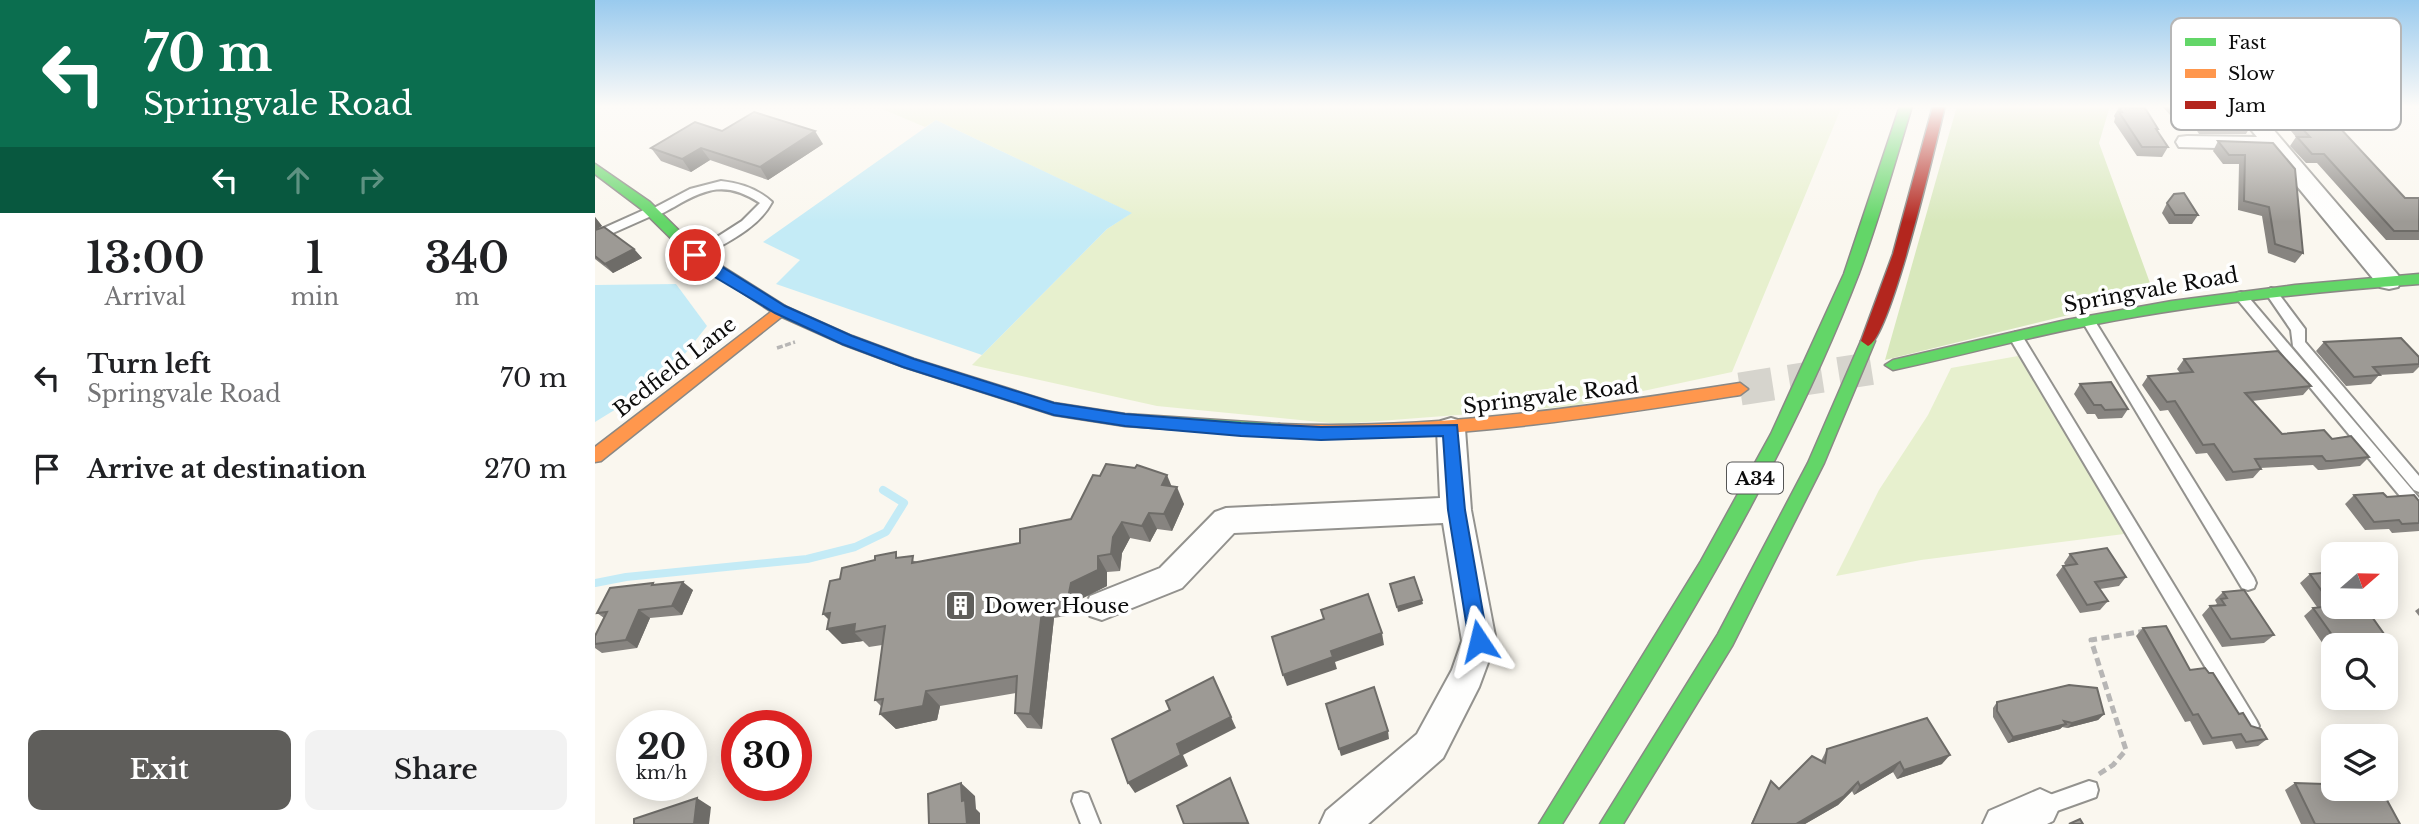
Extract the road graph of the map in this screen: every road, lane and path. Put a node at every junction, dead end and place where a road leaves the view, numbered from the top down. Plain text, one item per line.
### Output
1 (1895, 144) edge
2 (1930, 144) edge
3 (2272, 144) edge
4 (595, 168) edge
5 (651, 213) junction
6 (595, 237) edge
7 (695, 255) junction
8 (2419, 279) edge
9 (2389, 281) junction
10 (2271, 292) junction
11 (2242, 296) junction
12 (780, 310) junction
13 (2088, 321) junction
14 (2016, 337) junction
15 (804, 340) dead end
16 (769, 351) dead end
17 (1893, 365) tunnel mouth
18 (1740, 389) tunnel mouth
19 (1451, 429) junction
20 (595, 457) edge
21 (2419, 486) edge
22 (2419, 509) edge
23 (1457, 510) junction
24 (2248, 583) dead end
25 (1102, 606) dead end
26 (2188, 624) junction
27 (2250, 726) edge
28 (2089, 790) joint
29 (1081, 801) dead end
30 (2040, 807) joint
31 (1091, 824) edge
32 (1339, 824) edge
33 (1550, 824) edge
34 (1611, 824) edge
35 (2002, 824) edge

1 - 33 main road, A34
2 - 34 main road, A34
3 - 9 street
4 - 5 main road, Springvale Road
5 - 6 lane
5 - 7 main road, Springvale Road
5 - 7 lane
7 - 12 main road, Springvale Road
8 - 9 main road, Springvale Road
9 - 10 main road, Springvale Road
10 - 11 main road, Springvale Road
10 - 21 lane
11 - 13 main road, Springvale Road
11 - 22 lane
12 - 19 main road, Springvale Road
12 - 20 main road, Bedfield Lane
13 - 14 main road, Springvale Road
13 - 24 lane
14 - 17 main road, Springvale Road
14 - 26 lane
15 - 16 path
18 - 19 main road, Springvale Road
19 - 23 street
23 - 25 street
23 - 32 street
26 - 27 lane
26 - 28 path
28 - 30 lane
29 - 31 lane
30 - 35 street

